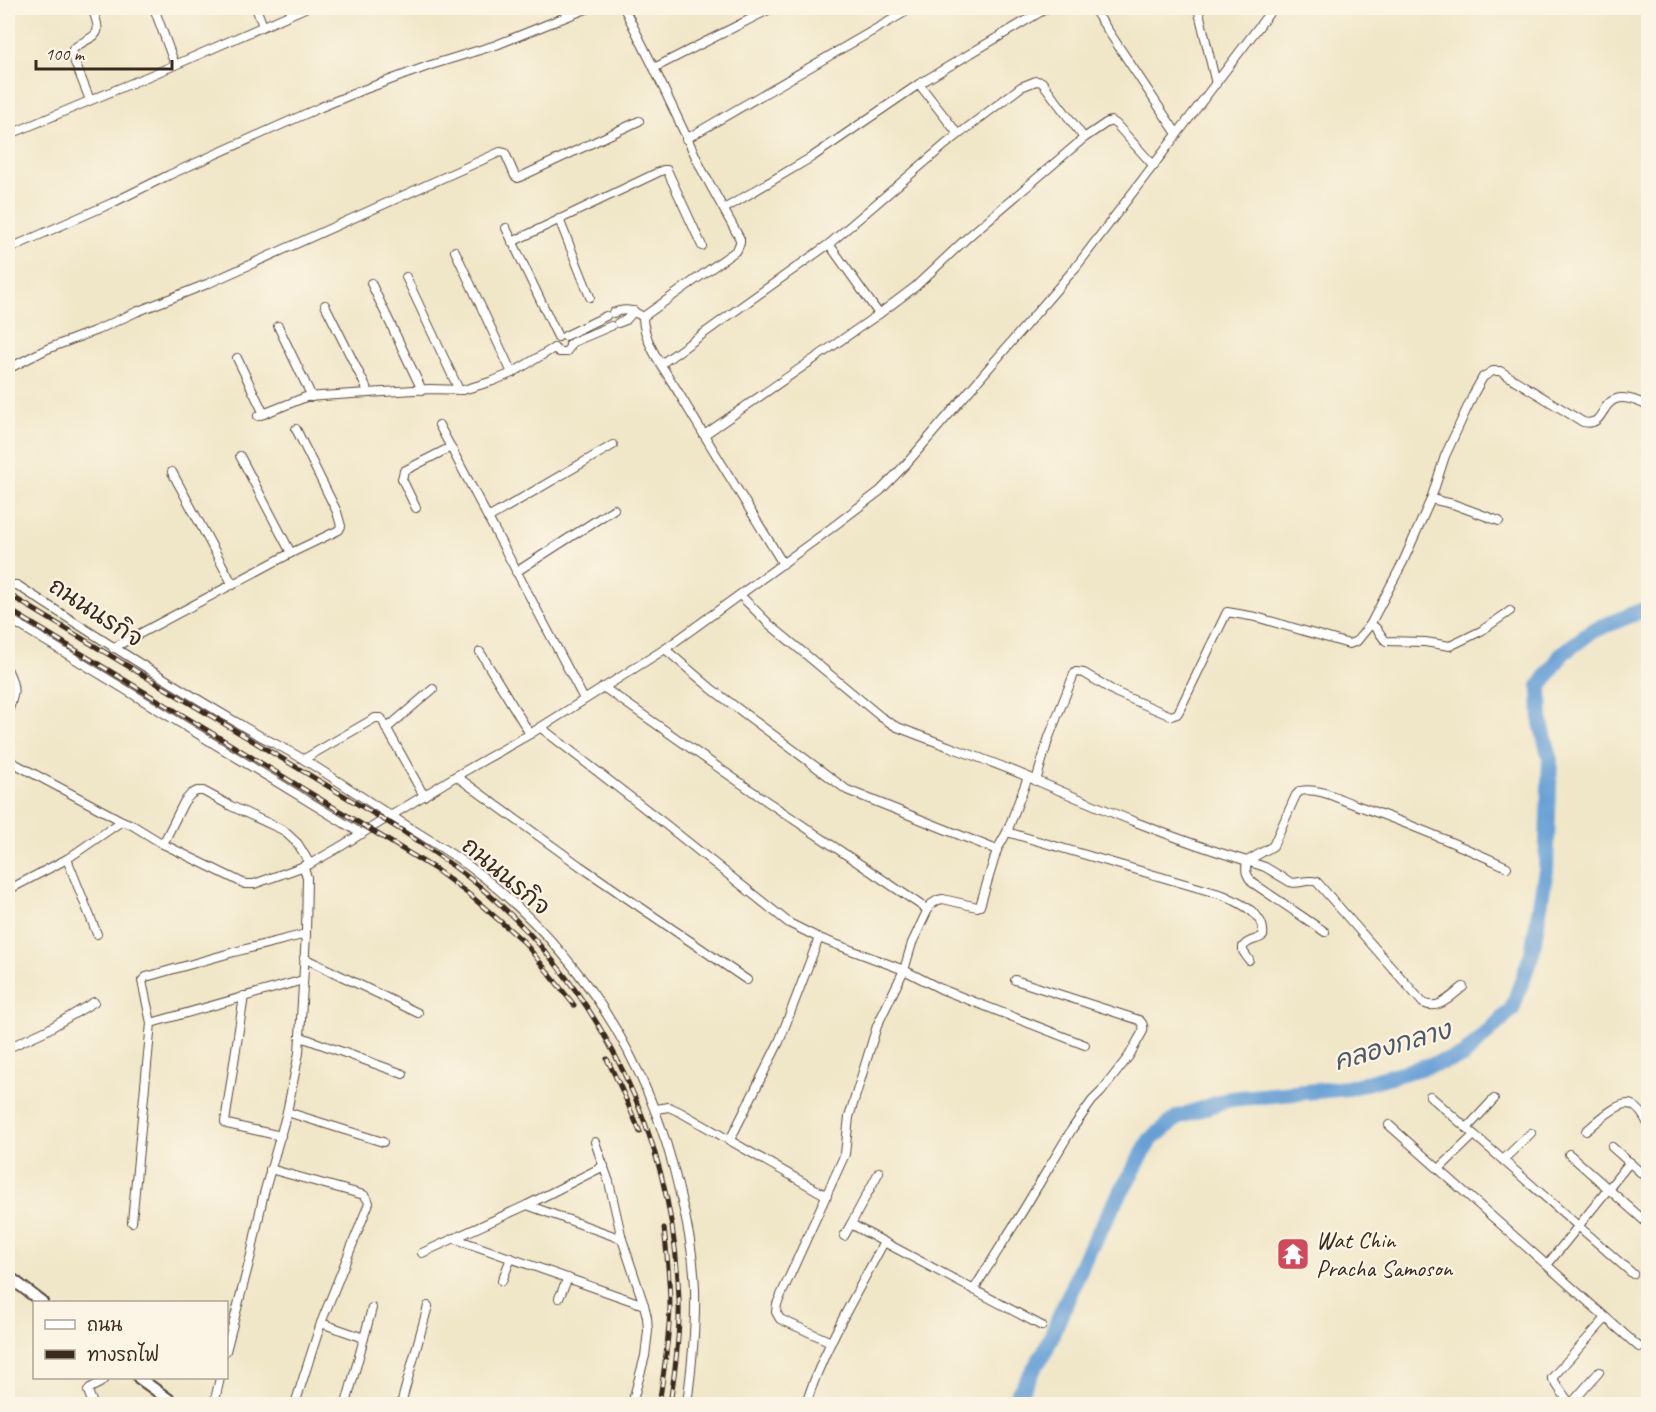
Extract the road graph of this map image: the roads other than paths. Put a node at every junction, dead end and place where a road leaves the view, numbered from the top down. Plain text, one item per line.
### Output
1 (92, 8) edge
2 (154, 8) edge
3 (256, 8) edge
4 (305, 8) edge
5 (564, 8) edge
6 (589, 8) edge
7 (624, 8) edge
8 (772, 8) edge
9 (912, 8) edge
10 (1047, 8) edge
11 (1093, 8) edge
12 (1198, 8) edge
13 (1273, 8) edge
14 (568, 16) junction
15 (263, 26) junction
16 (175, 65) junction
17 (654, 68) junction
18 (919, 84) junction
19 (1216, 84) junction
20 (90, 100) junction
21 (639, 121) dead end
22 (1177, 134) junction
23 (8, 135) edge
24 (958, 135) junction
25 (1084, 138) junction
26 (686, 139) junction
27 (1154, 166) junction
28 (724, 209) junction
29 (559, 219) junction
30 (506, 228) dead end
31 (512, 242) junction
32 (829, 244) junction
33 (702, 246) dead end
34 (8, 249) edge
35 (455, 251) dead end
36 (406, 277) dead end
37 (370, 283) dead end
38 (590, 297) dead end
39 (325, 305) dead end
40 (634, 311) junction
41 (879, 314) junction
42 (643, 317) junction
43 (278, 326) dead end
44 (561, 336) junction
45 (570, 344) junction
46 (555, 348) junction
47 (237, 358) dead end
48 (662, 364) junction
49 (8, 369) edge
50 (512, 373) junction
51 (422, 390) junction
52 (459, 390) junction
53 (369, 393) junction
54 (312, 396) junction
55 (1648, 406) edge
56 (439, 425) dead end
57 (296, 429) dead end
58 (704, 435) junction
59 (613, 445) dead end
60 (451, 447) junction
61 (240, 456) dead end
62 (172, 472) dead end
63 (1431, 499) junction
64 (416, 508) dead end
65 (614, 509) dead end
66 (488, 518) junction
67 (1498, 521) dead end
68 (291, 553) junction
69 (783, 564) junction
70 (516, 572) junction
71 (8, 578) edge
72 (8, 585) edge
73 (17, 585) junction
74 (233, 585) junction
75 (740, 595) junction
76 (1510, 611) dead end
77 (8, 618) edge
78 (1370, 625) junction
79 (113, 648) junction
80 (665, 649) junction
81 (480, 652) dead end
82 (8, 671) edge
83 (603, 687) junction
84 (433, 689) dead end
85 (584, 699) junction
86 (8, 711) edge
87 (540, 727) junction
88 (386, 729) junction
89 (530, 734) junction
90 (304, 759) junction
91 (8, 760) edge
92 (456, 776) junction
93 (1032, 779) junction
94 (424, 796) junction
95 (391, 816) junction
96 (122, 821) junction
97 (1007, 832) junction
98 (362, 834) junction
99 (163, 843) junction
100 (997, 850) junction
101 (66, 859) junction
102 (1247, 861) junction
103 (306, 865) junction
104 (1507, 867) dead end
105 (8, 890) edge
106 (928, 910) junction
107 (1325, 932) dead end
108 (98, 934) dead end
109 (306, 934) junction
110 (819, 938) junction
111 (304, 958) junction
112 (1249, 960) dead end
113 (904, 970) junction
114 (303, 980) junction
115 (747, 980) dead end
116 (1015, 980) dead end
117 (1463, 987) dead end
118 (244, 996) junction
119 (94, 1002) dead end
120 (418, 1013) dead end
121 (151, 1023) junction
122 (301, 1037) junction
123 (1085, 1045) dead end
124 (8, 1048) edge
125 (403, 1074) dead end
126 (1430, 1096) dead end
127 (1494, 1099) dead end
128 (656, 1109) junction
129 (287, 1112) junction
130 (1648, 1124) edge
131 (1389, 1125) dead end
132 (1467, 1128) junction
133 (1586, 1131) dead end
134 (1531, 1133) dead end
135 (1474, 1135) junction
136 (281, 1136) junction
137 (730, 1140) junction
138 (383, 1142) dead end
139 (595, 1142) dead end
140 (1612, 1147) dead end
141 (1569, 1154) dead end
142 (1503, 1160) junction
143 (1630, 1162) junction
144 (604, 1166) junction
145 (270, 1169) junction
146 (1439, 1169) junction
147 (879, 1172) dead end
148 (1648, 1179) edge
149 (1608, 1188) junction
150 (827, 1196) junction
151 (527, 1204) junction
152 (132, 1222) dead end
153 (851, 1224) junction
154 (1648, 1224) edge
155 (1578, 1225) junction
156 (844, 1236) dead end
157 (453, 1238) junction
158 (622, 1239) junction
159 (884, 1242) junction
160 (422, 1252) dead end
161 (511, 1258) junction
162 (1547, 1265) junction
163 (1633, 1274) dead end
164 (8, 1276) edge
165 (568, 1278) junction
166 (502, 1281) dead end
167 (974, 1289) junction
168 (559, 1298) dead end
169 (41, 1301) edge
170 (644, 1305) junction
171 (429, 1306) dead end
172 (372, 1308) dead end
173 (1606, 1318) junction
174 (321, 1323) junction
175 (1042, 1326) dead end
176 (364, 1338) junction
177 (831, 1342) junction
178 (228, 1343) edge
179 (1639, 1347) dead end
180 (1599, 1372) dead end
181 (103, 1379) edge
182 (142, 1379) edge
183 (220, 1379) edge
184 (93, 1404) edge
185 (175, 1404) edge
186 (214, 1404) edge
187 (295, 1404) edge
188 (346, 1404) edge
189 (401, 1404) edge
190 (632, 1404) edge
191 (687, 1404) edge
192 (806, 1404) edge
193 (1571, 1404) edge

1 - 20 street
2 - 16 street
3 - 15 street
4 - 15 street
5 - 14 street
6 - 14 street
7 - 17 street
8 - 17 street
9 - 26 street
10 - 18 street
11 - 22 street
12 - 19 street
13 - 19 street
14 - 34 street
15 - 16 street
16 - 20 street
17 - 26 street
18 - 24 street
18 - 28 street
19 - 22 street
20 - 23 street
21 - 49 street
22 - 27 street
24 - 25 street
24 - 32 street
25 - 27 street
25 - 41 street
26 - 28 street
27 - 69 street
28 - 42 street
29 - 31 street
29 - 33 street
29 - 38 street
30 - 31 street
31 - 44 street
32 - 41 street
32 - 48 street
35 - 50 street
36 - 52 street
37 - 51 street
39 - 53 street
40 - 42 street
40 - 44 street
40 - 45 street
41 - 58 street
42 - 48 street
43 - 54 street
44 - 45 street
44 - 46 street
45 - 46 street
46 - 50 street
47 - 54 street
48 - 58 street
50 - 52 street
51 - 52 street
51 - 53 street
53 - 54 street
55 - 63 street
56 - 60 street
57 - 68 street
58 - 69 street
59 - 66 street
60 - 64 street
60 - 66 street
61 - 68 street
62 - 74 street
63 - 67 street
63 - 78 street
65 - 70 street
66 - 70 street
68 - 74 street
69 - 75 street
70 - 85 street
71 - 73 street
72 - 73 street, ถนนนรกิจ
73 - 79 street, ถนนนรกิจ
74 - 79 street
75 - 80 street
75 - 93 street
76 - 78 street
77 - 98 street
78 - 93 street
79 - 90 street, ถนนนรกิจ
80 - 83 street
80 - 100 street
81 - 89 street
82 - 86 street
83 - 85 street
83 - 106 street
84 - 88 street
85 - 87 street
87 - 89 street
87 - 110 street
88 - 90 street
88 - 94 street
89 - 92 street
90 - 95 street, ถนนนรกิจ
91 - 96 street
92 - 94 street
92 - 115 street
93 - 97 street
93 - 102 street
94 - 95 street
95 - 98 street
95 - 128 street, ถนนนรกิจ
96 - 99 street
96 - 101 street
97 - 100 street
97 - 112 street
98 - 103 street
99 - 103 street
99 - 103 street
100 - 106 street
101 - 105 street
101 - 108 street
102 - 104 street
102 - 107 street
102 - 117 street
103 - 109 street
106 - 113 street
109 - 111 street
109 - 121 street
110 - 113 street
110 - 137 street
111 - 114 street
111 - 120 street
113 - 123 street
113 - 150 street
114 - 118 street
114 - 122 street
116 - 167 street
118 - 121 street
118 - 136 street
119 - 124 street
121 - 152 street
122 - 125 street
122 - 129 street
126 - 132 street
127 - 132 street
128 - 137 street
128 - 191 street, ถนนนรกิจ
129 - 136 street
129 - 138 street
130 - 133 street
131 - 146 street
132 - 135 street
134 - 142 street
135 - 142 street
135 - 146 street
136 - 145 street
137 - 150 street
139 - 144 street
140 - 143 street
141 - 149 street
142 - 155 street
143 - 148 street
143 - 149 street
144 - 151 street
144 - 158 street
145 - 174 street
145 - 178 street
146 - 162 street
147 - 153 street
149 - 154 street
149 - 155 street
150 - 177 street
151 - 157 street
151 - 158 street
153 - 156 street
153 - 159 street
155 - 162 street
155 - 163 street
157 - 160 street
157 - 161 street
158 - 170 street
159 - 167 street
159 - 177 street
161 - 165 street
161 - 166 street
162 - 173 street
164 - 169 main road
165 - 168 street
165 - 170 street
167 - 175 street
170 - 190 street
171 - 189 street
172 - 176 street
173 - 179 street
173 - 193 street
174 - 176 street
174 - 187 street
176 - 188 street
177 - 192 street
180 - 193 street
181 - 184 street
182 - 185 main road
183 - 186 street

